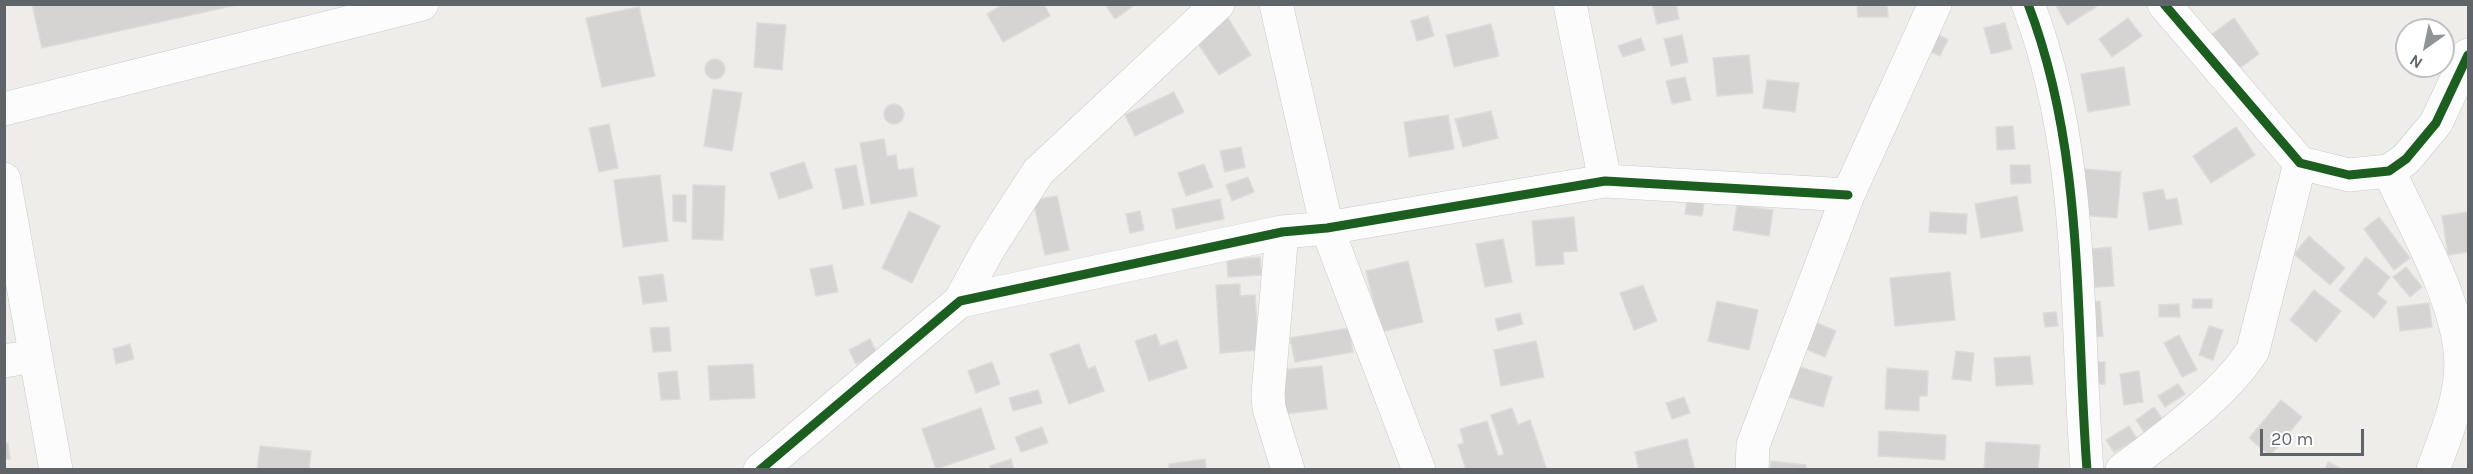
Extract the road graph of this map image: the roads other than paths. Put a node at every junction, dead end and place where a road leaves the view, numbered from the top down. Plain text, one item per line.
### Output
1 (422, 4) edge
2 (1218, 4) edge
3 (1276, 4) edge
4 (1570, 4) edge
5 (1935, 4) edge
6 (2028, 4) edge
7 (2164, 4) edge
8 (2469, 55) edge
9 (4, 109) edge
10 (2300, 163) junction
11 (2389, 171) junction
12 (4, 179) edge
13 (1605, 181) junction
14 (1848, 195) junction
15 (1327, 228) junction
16 (1282, 232) junction
17 (960, 301) junction
18 (20, 358) edge
19 (56, 470) edge
20 (760, 470) edge
21 (1288, 470) edge
22 (1419, 470) edge
23 (1752, 470) edge
24 (2087, 470) edge
25 (2122, 470) edge
26 (2433, 470) edge

1 - 9 street
2 - 17 street
3 - 15 street
4 - 13 street
5 - 14 street
6 - 24 street
7 - 10 street
8 - 11 street
10 - 11 street
10 - 25 street
11 - 26 street
12 - 18 street
13 - 14 street
13 - 15 street
14 - 23 street
15 - 16 street
15 - 22 street
16 - 17 street
16 - 21 street
17 - 20 street
18 - 19 street

